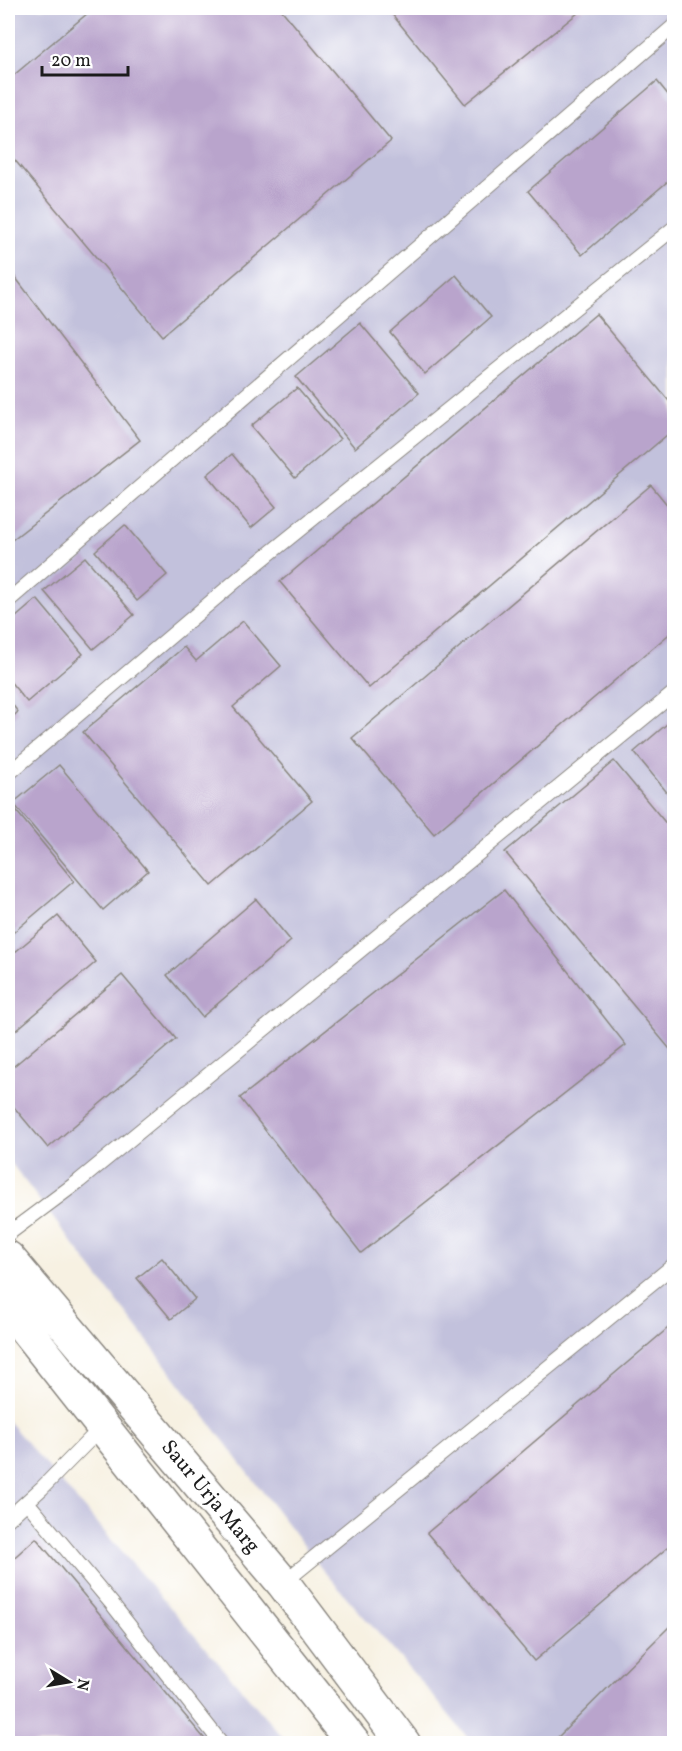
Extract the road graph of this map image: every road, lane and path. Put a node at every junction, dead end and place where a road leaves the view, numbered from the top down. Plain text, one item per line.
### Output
1 (675, 26) edge
2 (675, 228) edge
3 (8, 601) edge
4 (675, 693) edge
5 (8, 774) edge
6 (8, 1234) edge
7 (8, 1258) edge
8 (675, 1266) edge
9 (8, 1306) edge
10 (102, 1427) junction
11 (154, 1430) junction
12 (124, 1454) junction
13 (27, 1502) junction
14 (8, 1519) edge
15 (283, 1583) junction
16 (222, 1743) edge
17 (354, 1743) edge
18 (404, 1743) edge

1 - 3 lane
2 - 5 lane
4 - 6 lane
7 - 11 street, Saur Urja Marg
8 - 15 lane
9 - 10 street, Saur Urja Marg
10 - 12 street, Saur Urja Marg
10 - 13 lane
11 - 12 street
11 - 15 street, Saur Urja Marg
12 - 17 street, Saur Urja Marg
13 - 14 lane
13 - 16 lane
15 - 18 street, Saur Urja Marg

